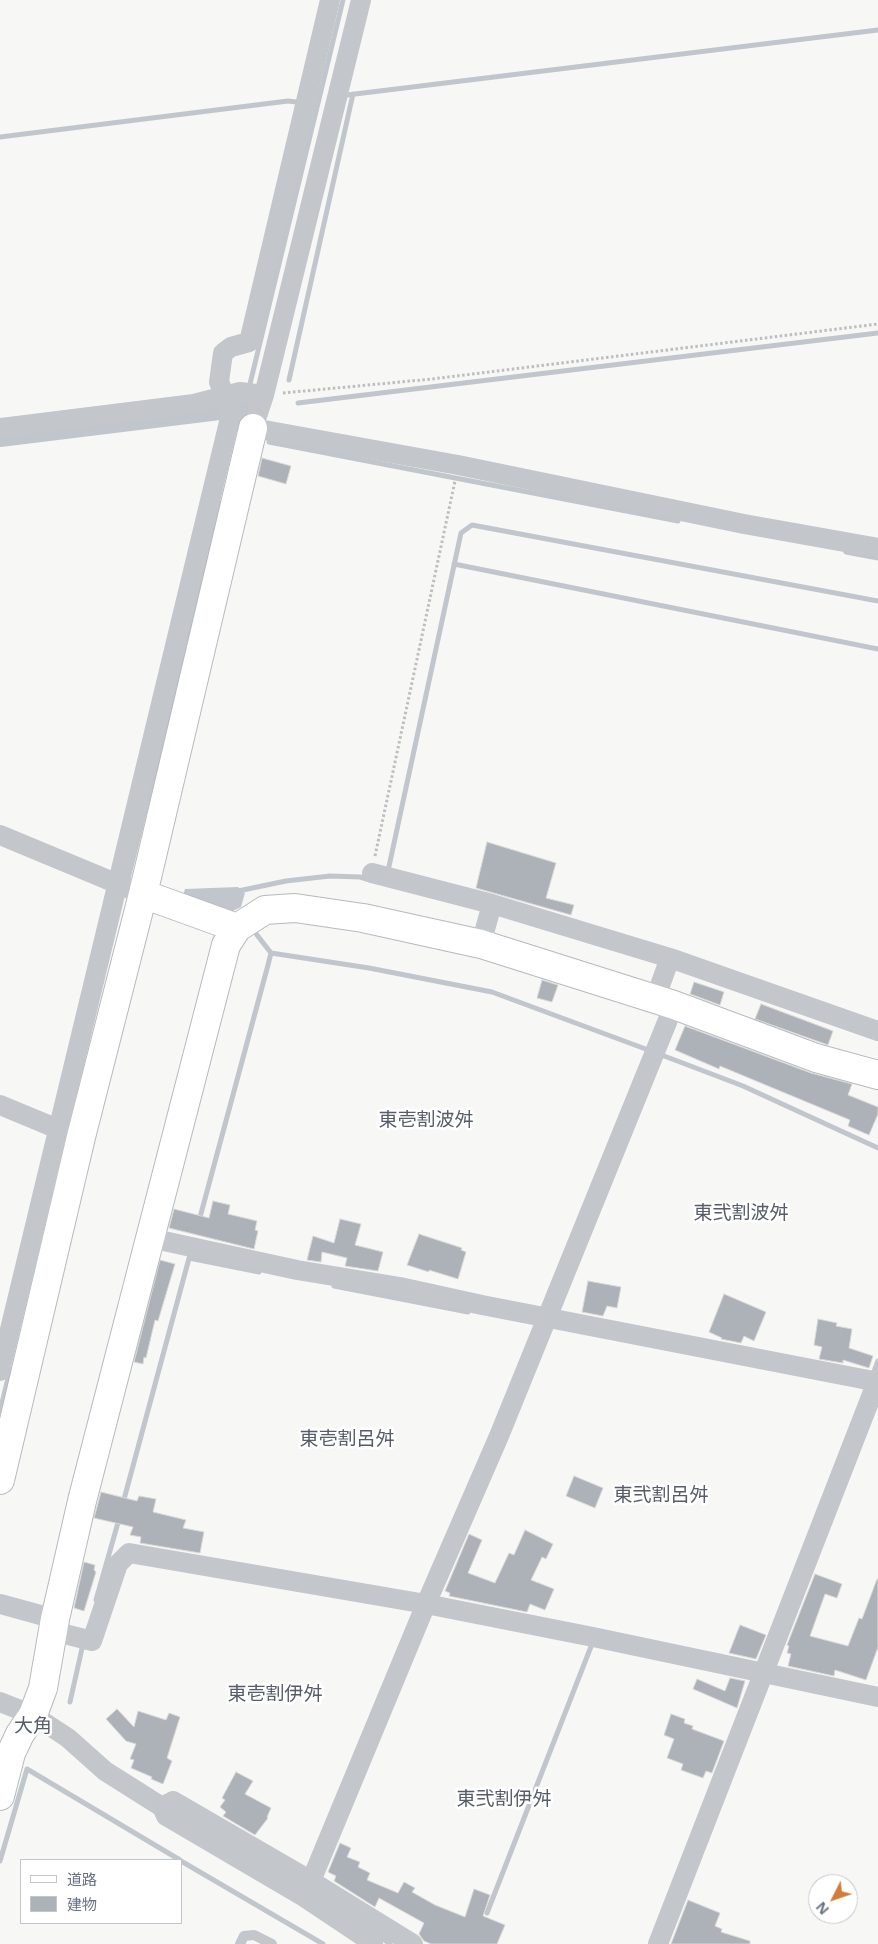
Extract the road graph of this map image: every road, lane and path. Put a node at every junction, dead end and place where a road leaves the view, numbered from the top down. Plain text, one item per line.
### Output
1 (330, 0) edge
2 (361, 0) edge
3 (325, 81) junction
4 (878, 324) edge
5 (241, 402) junction
6 (0, 428) edge
7 (454, 481) dead end
8 (878, 548) edge
9 (0, 835) edge
10 (382, 876) joint
11 (129, 888) junction
12 (490, 909) junction
13 (237, 928) junction
14 (481, 944) junction
15 (668, 964) junction
16 (664, 1002) junction
17 (878, 1031) edge
18 (878, 1075) edge
19 (0, 1105) edge
20 (65, 1129) junction
21 (150, 1238) junction
22 (544, 1324) junction
23 (12, 1371) edge
24 (874, 1384) edge
25 (0, 1480) edge
26 (0, 1604) edge
27 (424, 1608) junction
28 (54, 1625) junction
29 (763, 1678) junction
30 (878, 1697) edge
31 (0, 1702) edge
32 (34, 1715) junction
33 (0, 1796) edge
34 (162, 1807) junction
35 (311, 1881) junction
36 (377, 1936) edge
37 (240, 1944) edge
38 (272, 1944) edge
39 (413, 1944) edge
40 (658, 1944) edge

1 - 3 street
2 - 3 street
3 - 5 street
3 - 5 street
4 - 5 path
5 - 6 street
5 - 8 street
5 - 11 street
7 - 10 path
9 - 11 street
10 - 12 street
11 - 13 street
11 - 20 street
12 - 14 street
12 - 15 street
13 - 14 street
13 - 21 street
14 - 16 street
15 - 16 street
15 - 17 street
16 - 18 street
16 - 22 street
19 - 20 street
20 - 23 street
21 - 22 street
21 - 28 street
22 - 24 street
22 - 27 street
23 - 25 street
24 - 29 street
26 - 28 street
27 - 28 street
27 - 29 street
27 - 35 street
28 - 32 street
29 - 30 street
29 - 40 street
31 - 32 street
32 - 33 street
32 - 34 street
34 - 35 street
34 - 36 street
35 - 36 street
36 - 39 street
37 - 38 lane

